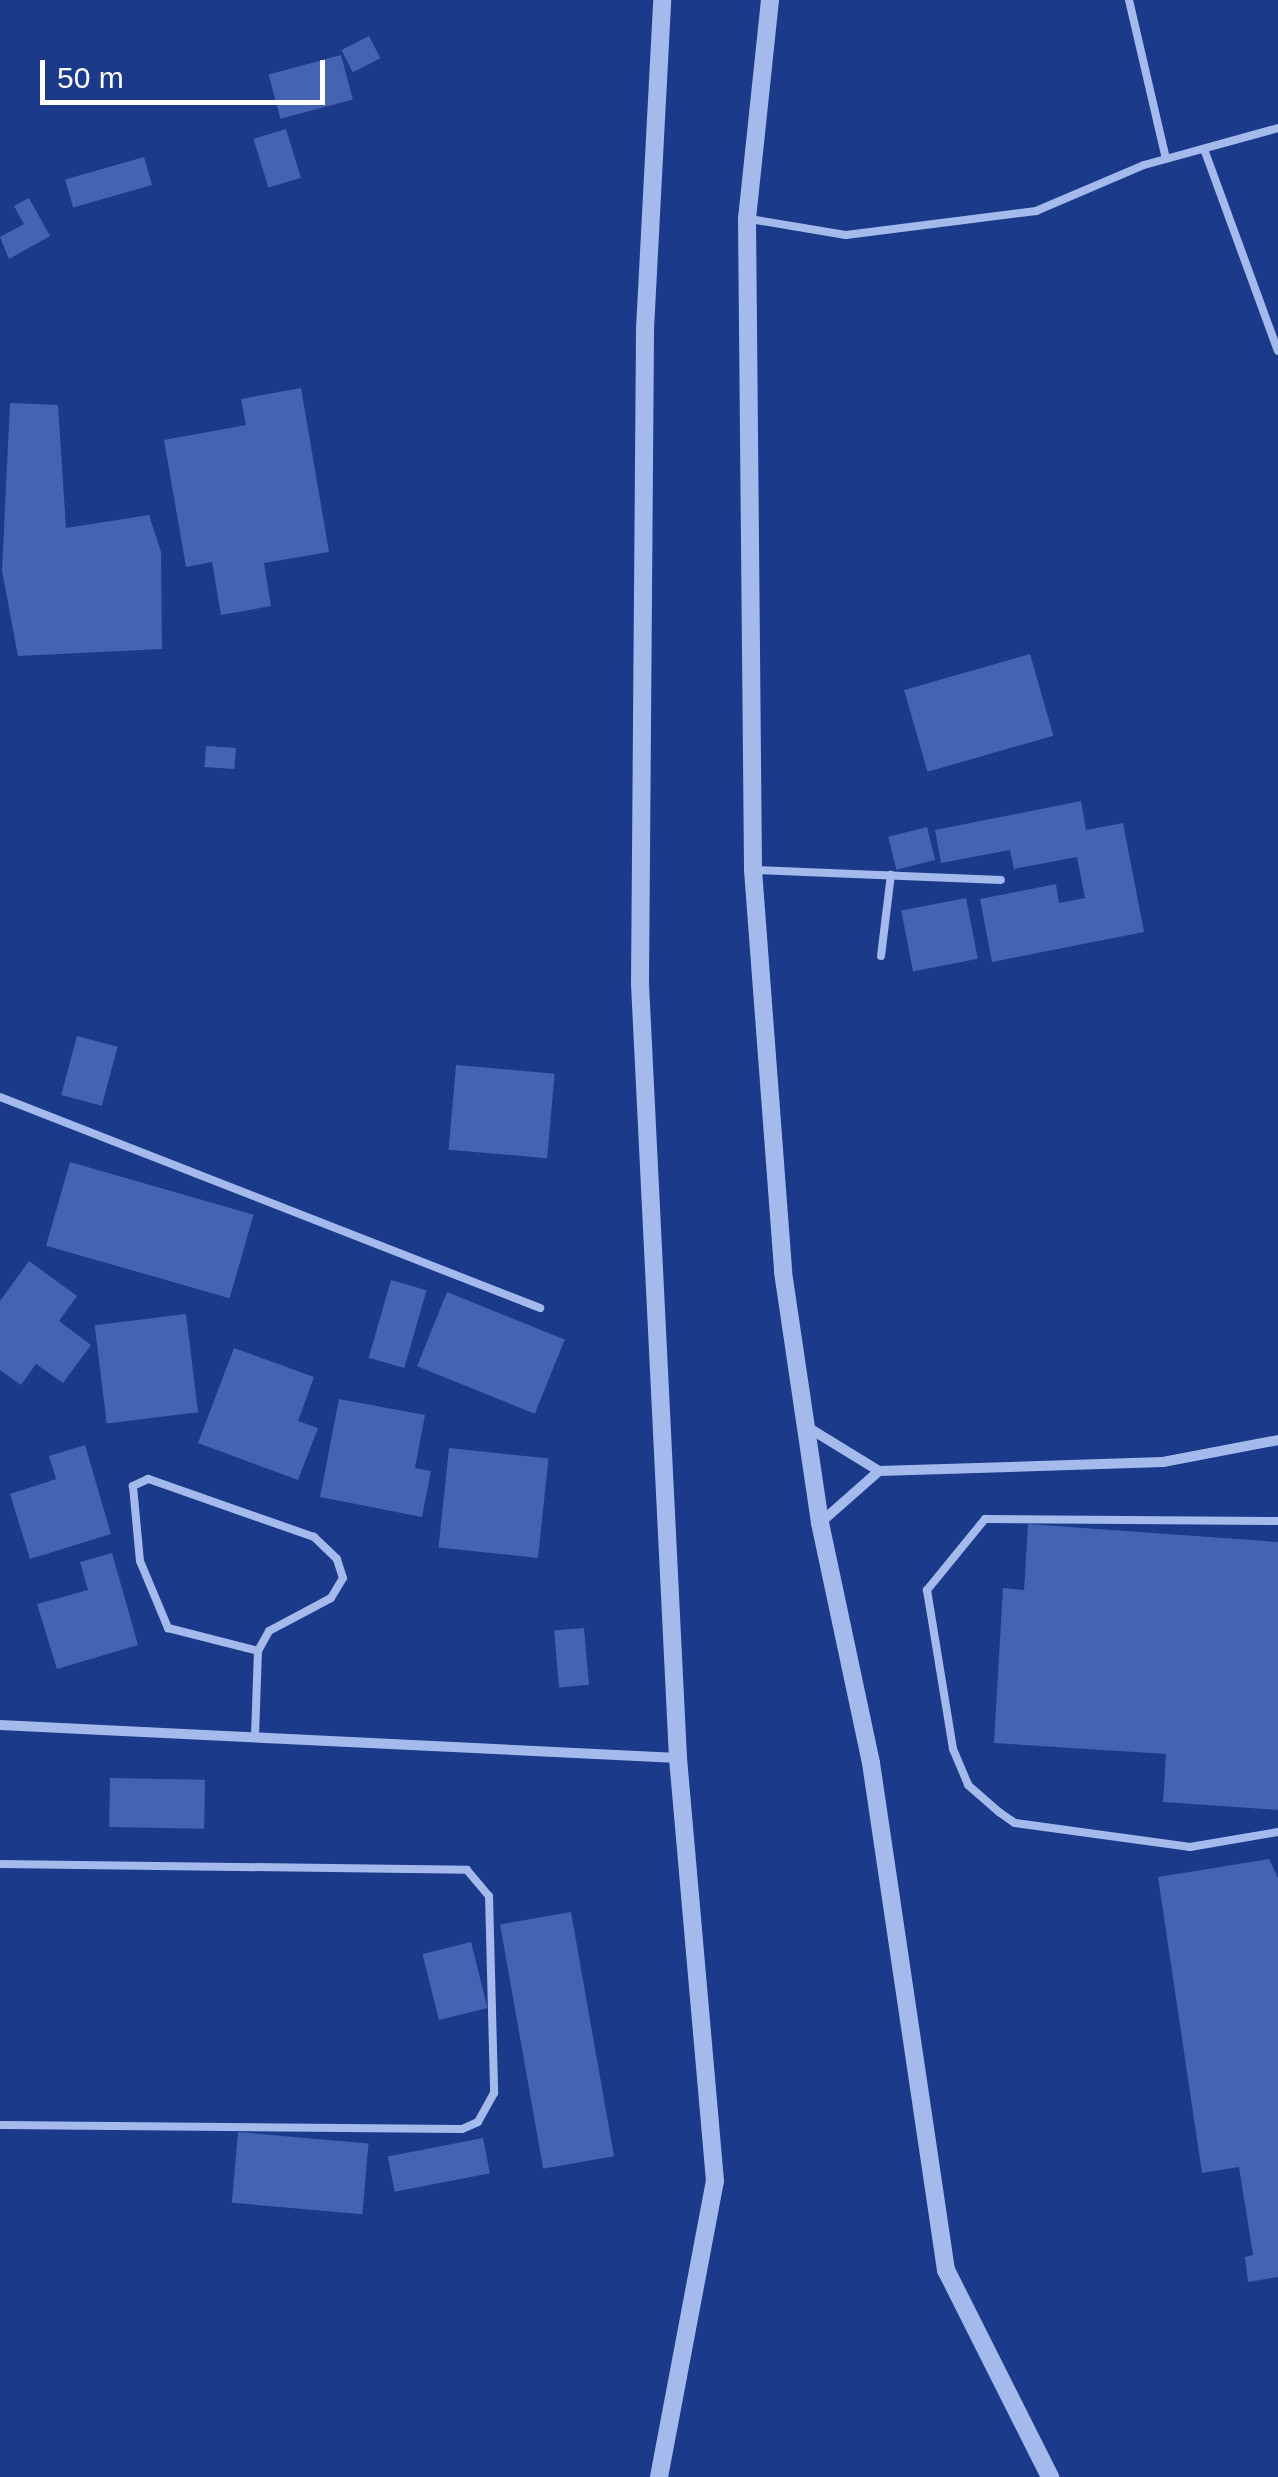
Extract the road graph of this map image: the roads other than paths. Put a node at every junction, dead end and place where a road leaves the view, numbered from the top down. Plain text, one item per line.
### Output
1 (770, 0) edge
2 (1128, 0) edge
3 (659, 5) edge
4 (1278, 128) edge
5 (1204, 149) junction
6 (1166, 159) junction
7 (747, 218) junction
8 (1278, 351) edge
9 (753, 870) junction
10 (891, 876) junction
11 (1001, 880) dead end
12 (881, 956) dead end
13 (0, 1097) edge
14 (540, 1308) dead end
15 (804, 1425) junction
16 (1277, 1443) edge
17 (880, 1471) junction
18 (1278, 1521) edge
19 (820, 1523) junction
20 (258, 1651) junction
21 (0, 1725) edge
22 (255, 1736) junction
23 (678, 1758) junction
24 (1278, 1832) edge
25 (0, 1864) edge
26 (0, 2124) edge
27 (658, 2477) edge
28 (1050, 2477) edge

1 - 7 street
2 - 6 lane
3 - 23 street
4 - 5 lane
5 - 6 lane
5 - 8 lane
6 - 7 lane
7 - 9 street
9 - 10 lane
9 - 15 street
10 - 11 lane
10 - 12 lane
13 - 14 lane
15 - 17 street
15 - 19 street
16 - 17 street
17 - 19 street
18 - 24 lane
19 - 28 street
20 - 20 lane
20 - 22 lane
21 - 22 street
22 - 23 street
23 - 27 street
25 - 26 lane

